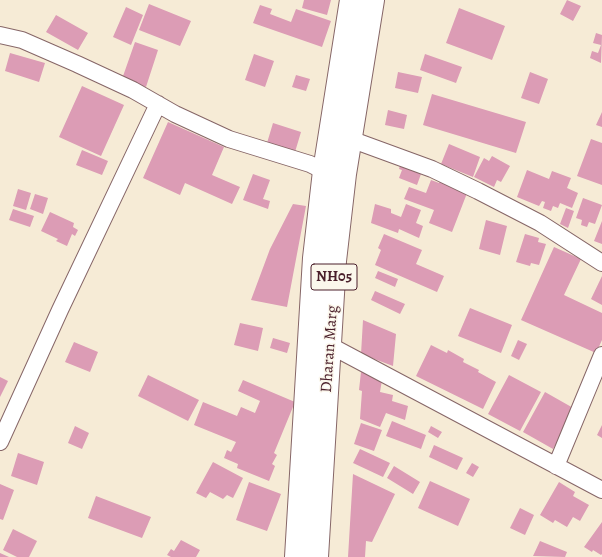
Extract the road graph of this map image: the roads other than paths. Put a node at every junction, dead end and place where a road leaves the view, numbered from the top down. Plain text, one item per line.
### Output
1 (351, 0) edge
2 (373, 0) edge
3 (0, 35) edge
4 (158, 104) junction
5 (350, 139) junction
6 (324, 171) junction
7 (602, 262) edge
8 (331, 346) junction
9 (602, 354) edge
10 (7, 411) edge
11 (0, 442) edge
12 (556, 466) junction
13 (602, 490) edge
14 (296, 557) edge
15 (317, 557) edge

1 - 6 main road, Dharan Marg / NH05
2 - 5 main road, Dharan Marg / NH05
3 - 4 street
4 - 6 street
4 - 10 street
5 - 7 street
5 - 8 main road, Dharan Marg / NH05
6 - 14 main road, Dharan Marg / NH05
8 - 12 street
8 - 15 main road, Dharan Marg / NH05
9 - 12 street
10 - 11 street
12 - 13 street

